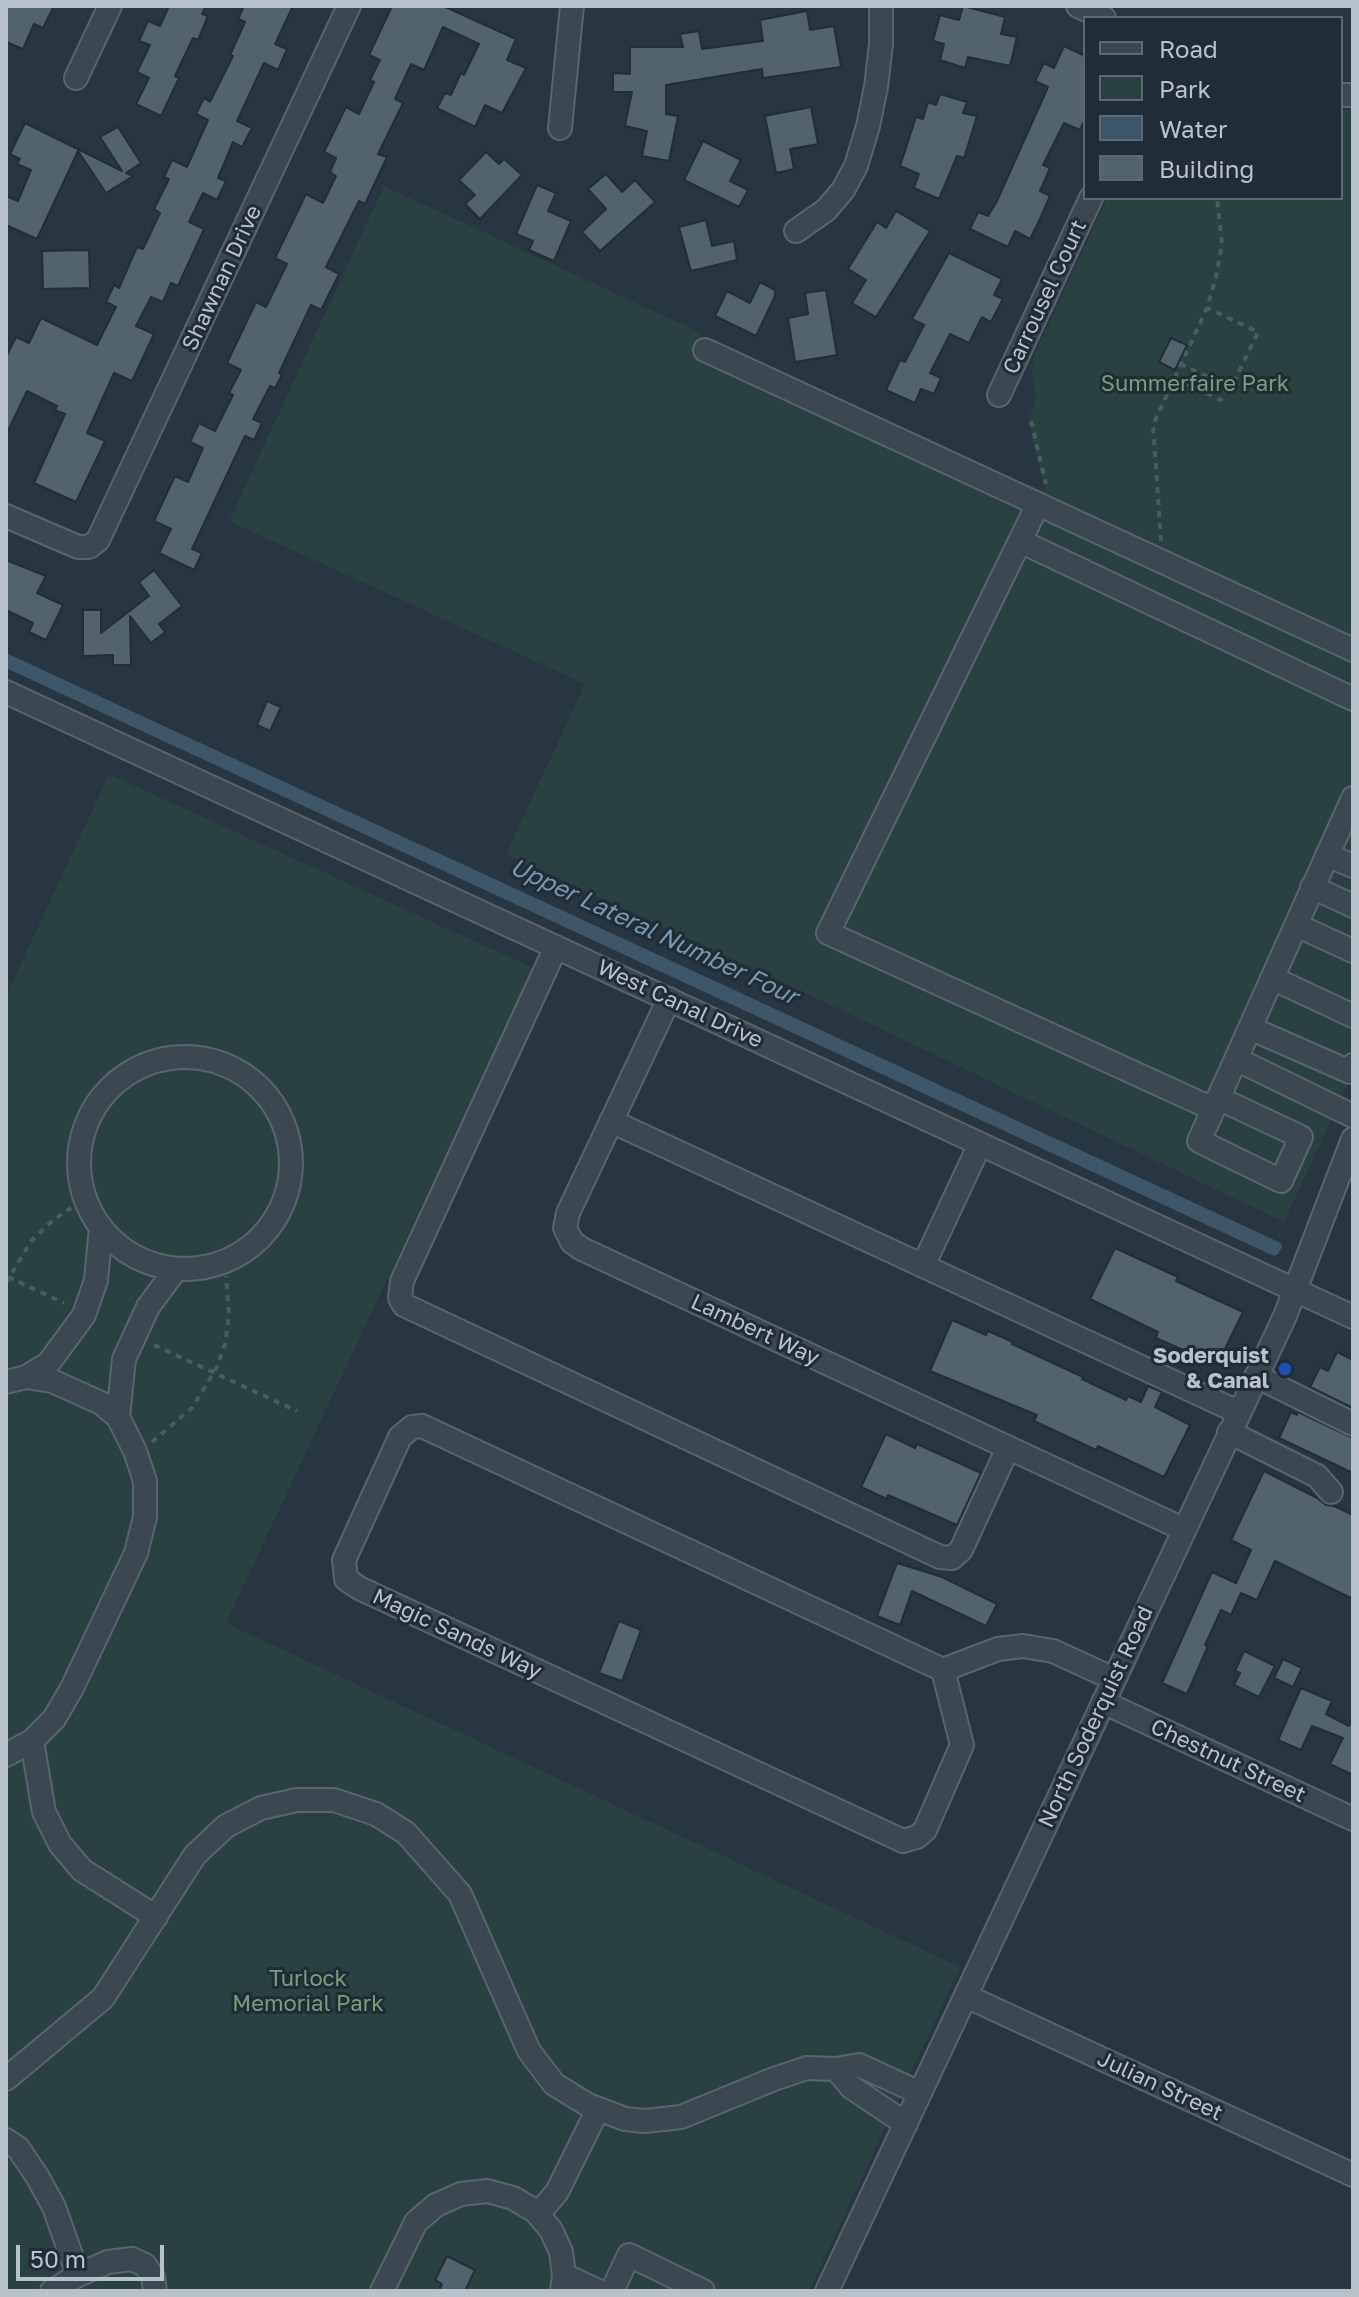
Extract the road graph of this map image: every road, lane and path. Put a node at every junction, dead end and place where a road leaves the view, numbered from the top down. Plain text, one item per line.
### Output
1 (110, 6) edge
2 (349, 6) edge
3 (572, 6) edge
4 (881, 6) edge
5 (1078, 6) edge
6 (1100, 16) edge
7 (76, 78) dead end
8 (560, 128) dead end
9 (1090, 200) edge
10 (1217, 200) edge
11 (796, 231) dead end
12 (1207, 308) junction
13 (705, 350) dead end
14 (1180, 364) junction
15 (1205, 376) junction
16 (1174, 378) junction
17 (1228, 386) junction
18 (1199, 390) junction
19 (999, 395) dead end
20 (1038, 504) junction
21 (6, 516) edge
22 (1020, 541) junction
23 (1161, 543) dead end
24 (1353, 650) edge
25 (6, 692) edge
26 (1353, 699) edge
27 (1353, 798) edge
28 (1327, 855) junction
29 (1353, 866) edge
30 (1312, 887) junction
31 (1353, 906) edge
32 (1296, 925) junction
33 (556, 947) junction
34 (1353, 951) edge
35 (1272, 978) junction
36 (669, 999) junction
37 (1353, 1016) edge
38 (1250, 1028) junction
39 (1236, 1059) junction
40 (1353, 1065) edge
41 (1353, 1116) edge
42 (611, 1121) junction
43 (1353, 1139) edge
44 (980, 1144) junction
45 (71, 1208) dead end
46 (101, 1227) junction
47 (923, 1266) junction
48 (176, 1269) junction
49 (226, 1276) dead end
50 (7, 1279) edge
51 (1296, 1290) junction
52 (64, 1303) dead end
53 (1353, 1317) edge
54 (154, 1345) dead end
55 (214, 1373) junction
56 (1256, 1376) junction
57 (16, 1379) edge
58 (297, 1411) dead end
59 (118, 1417) junction
60 (1233, 1422) junction
61 (1353, 1424) edge
62 (148, 1444) dead end
63 (1008, 1448) junction
64 (1331, 1492) dead end
65 (1183, 1529) junction
66 (943, 1670) junction
67 (1114, 1679) junction
68 (1103, 1702) junction
69 (32, 1741) junction
70 (6, 1755) edge
71 (1353, 1819) edge
72 (156, 1917) junction
73 (966, 1996) junction
74 (836, 2069) junction
75 (6, 2079) edge
76 (920, 2093) junction
77 (598, 2109) junction
78 (906, 2124) junction
79 (6, 2140) edge
80 (1353, 2175) edge
81 (538, 2214) junction
82 (78, 2275) junction
83 (563, 2283) edge
84 (52, 2291) edge
85 (155, 2291) edge
86 (382, 2291) edge
87 (598, 2291) edge
88 (612, 2291) edge
89 (703, 2291) edge
90 (827, 2291) edge

1 - 7 street
2 - 21 street, Shawnan Drive
3 - 8 street
4 - 11 street
5 - 6 street
9 - 19 street, Carrousel Court
10 - 12 path
12 - 14 path
12 - 17 path
13 - 20 street
14 - 15 path
14 - 16 path
15 - 17 path
15 - 18 path
16 - 18 path
16 - 23 path
17 - 18 path
20 - 22 street
20 - 24 street
22 - 26 street
22 - 39 street
25 - 33 street, West Canal Drive
27 - 28 street
28 - 29 street
28 - 30 street
30 - 31 street
30 - 32 street
32 - 34 street
32 - 35 street
33 - 36 street, West Canal Drive
33 - 63 street
35 - 37 street
35 - 38 street
36 - 42 street, Lambert Way
36 - 44 street, West Canal Drive
38 - 39 street
38 - 40 street
39 - 41 street
42 - 47 street
42 - 63 street, Lambert Way
43 - 51 street, North Soderquist Road
44 - 47 street
44 - 51 street, West Canal Drive
45 - 50 path
46 - 48 street
46 - 48 street
46 - 57 street
47 - 60 street
48 - 59 street
49 - 55 path
50 - 52 path
51 - 53 street, West Canal Drive
51 - 56 street, North Soderquist Road
54 - 55 path
55 - 58 path
55 - 62 path
56 - 60 street, North Soderquist Road
56 - 61 street
57 - 59 street
59 - 69 street
60 - 64 street
60 - 65 street, North Soderquist Road
63 - 65 street, Lambert Way
65 - 67 street, North Soderquist Road
66 - 66 street, Magic Sands Way
66 - 67 street
67 - 68 street, North Soderquist Road
68 - 71 street, Chestnut Street
68 - 73 street, North Soderquist Road
69 - 70 street
69 - 72 street
72 - 75 street
72 - 77 street
73 - 76 street, North Soderquist Road
73 - 80 street, Julian Street
74 - 76 street
74 - 77 street
74 - 78 street
76 - 78 street, North Soderquist Road
77 - 81 street
78 - 90 street, North Soderquist Road
79 - 82 street
81 - 83 street
81 - 86 street
82 - 84 street
82 - 85 street
83 - 87 street
88 - 89 street

